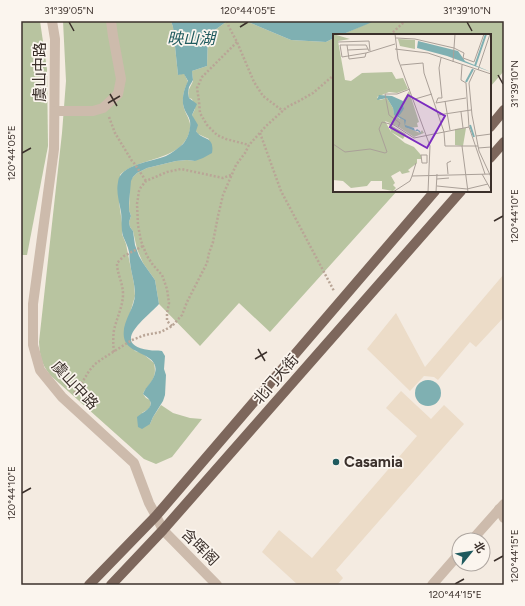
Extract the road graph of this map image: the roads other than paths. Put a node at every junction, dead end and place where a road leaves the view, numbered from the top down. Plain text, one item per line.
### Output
1 (52, 21) edge
2 (111, 21) edge
3 (504, 110) edge
4 (55, 111) junction
5 (491, 125) edge
6 (504, 142) edge
7 (491, 157) edge
8 (434, 192) edge
9 (460, 192) edge
10 (502, 506) edge
11 (156, 516) junction
12 (504, 518) edge
13 (163, 530) junction
14 (479, 532) edge
15 (451, 563) edge
16 (89, 585) edge
17 (111, 585) edge
18 (217, 585) edge
19 (432, 585) edge

1 - 4 street, 虞山中路
2 - 4 street
3 - 5 main road
4 - 11 street, 虞山中路
6 - 7 main road
8 - 11 main road, 北门大街
9 - 13 main road, 北门大街
10 - 12 street
10 - 14 street
11 - 13 street, 虞山中路
11 - 16 main road, 北门大街
13 - 17 main road, 北门大街
13 - 18 street, 含晖阁
15 - 19 street

